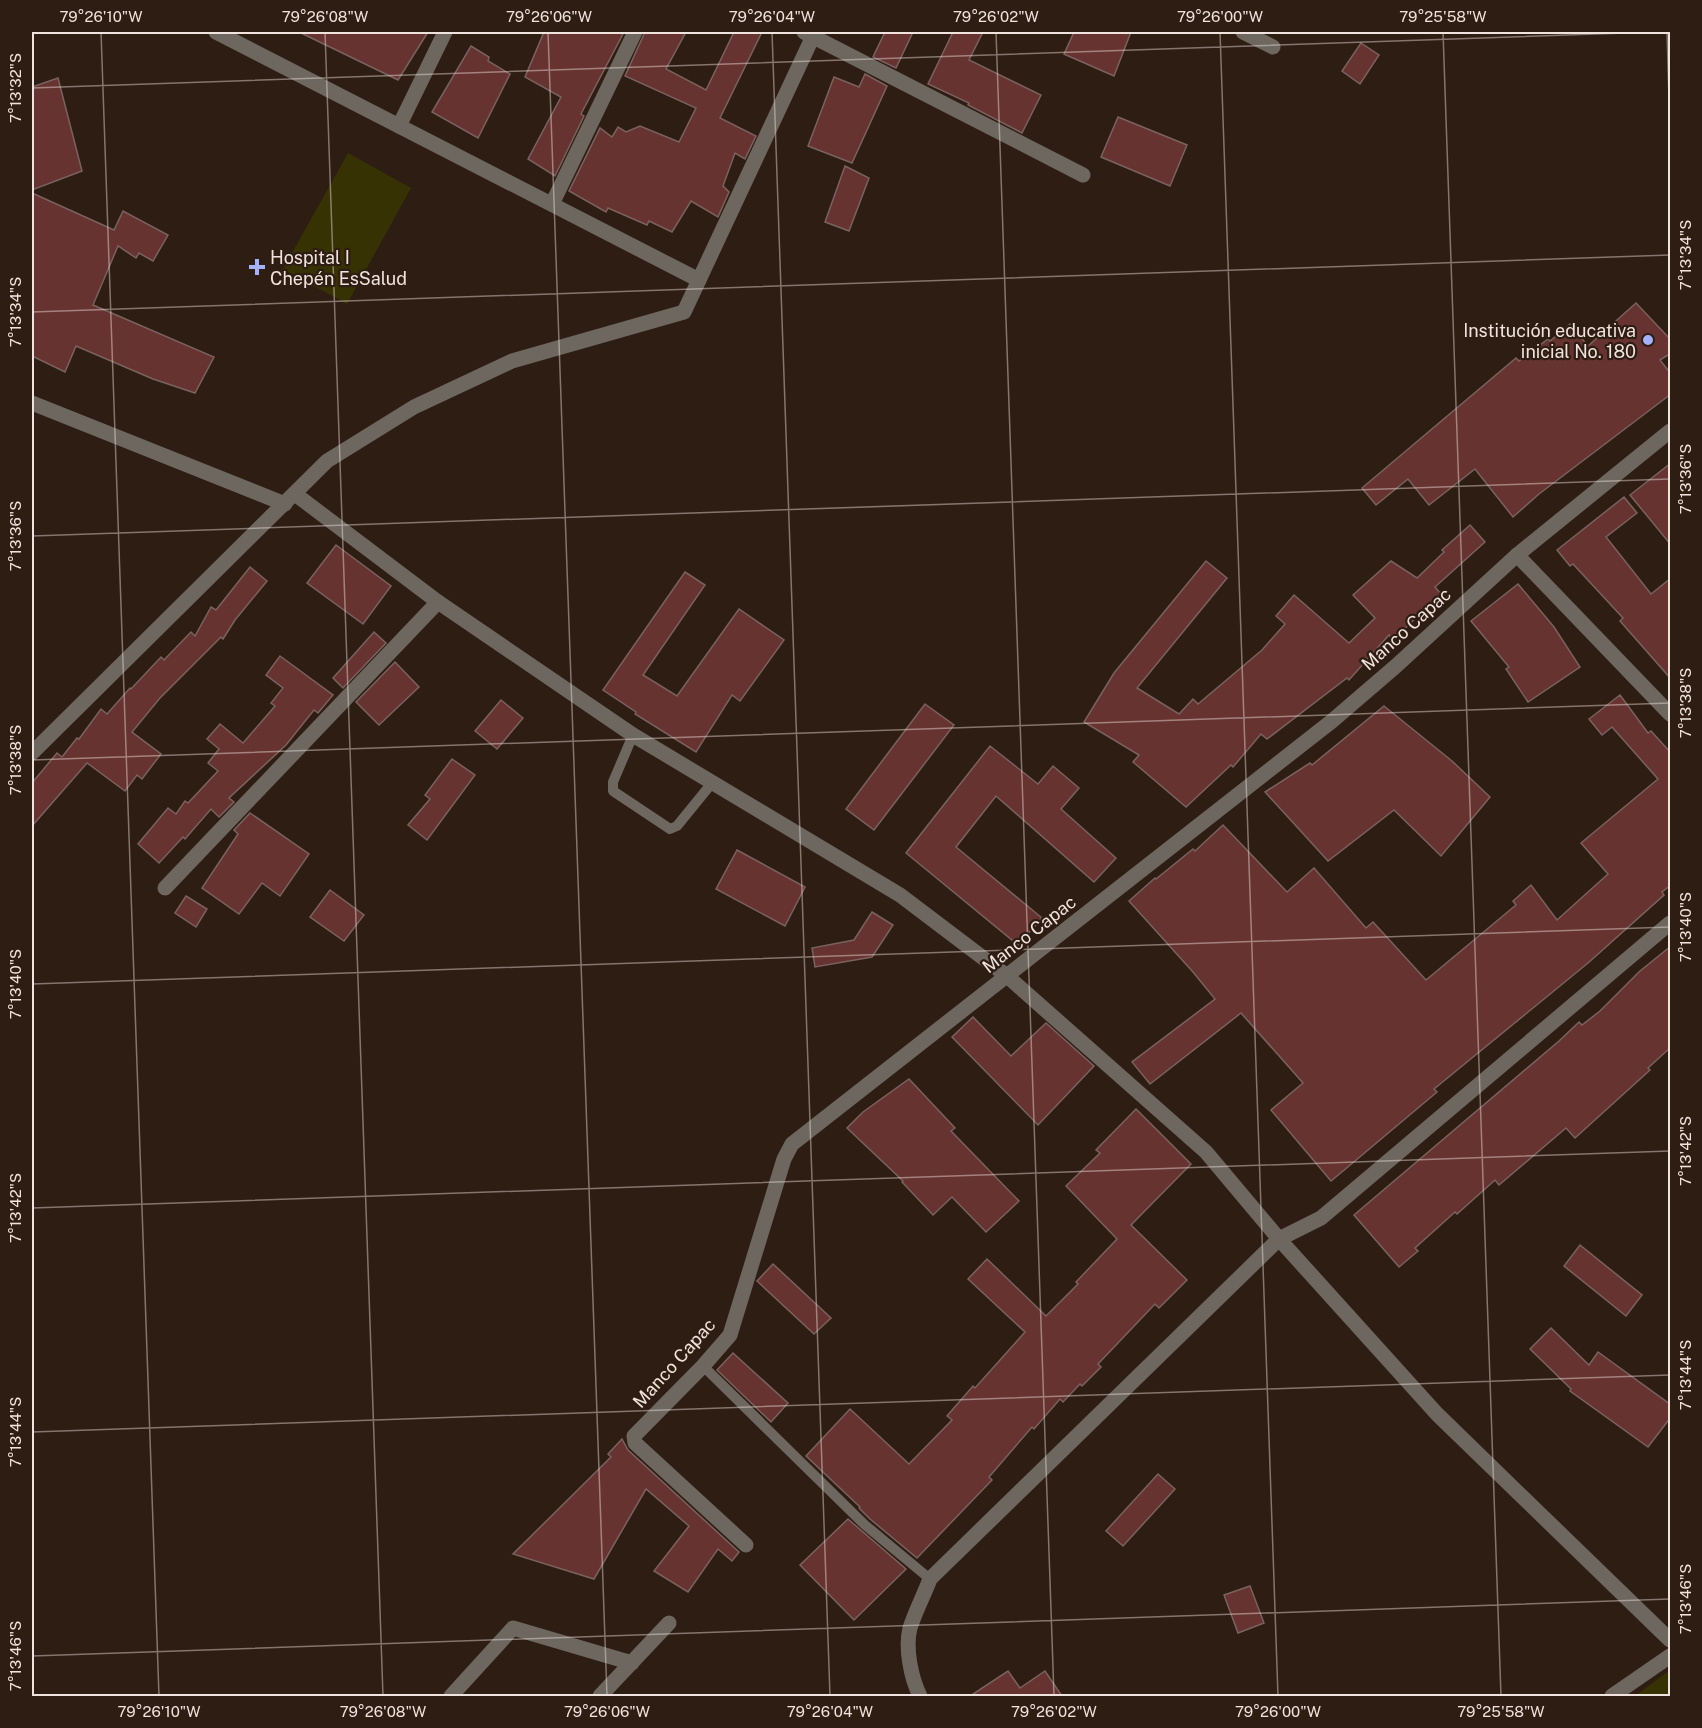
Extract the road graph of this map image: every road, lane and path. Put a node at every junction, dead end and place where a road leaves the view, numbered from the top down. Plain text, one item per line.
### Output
1 (216, 32) edge
2 (446, 32) edge
3 (635, 32) edge
4 (1243, 32) edge
5 (811, 33) edge
6 (235, 36) edge
7 (1273, 47) dead end
8 (399, 126) junction
9 (1083, 175) dead end
10 (552, 204) junction
11 (699, 280) junction
12 (32, 403) edge
13 (1671, 431) edge
14 (290, 499) junction
15 (1517, 555) junction
16 (438, 602) junction
17 (1671, 714) edge
18 (633, 735) junction
19 (32, 753) edge
20 (712, 783) junction
21 (165, 888) dead end
22 (1671, 923) edge
23 (1007, 976) junction
24 (1279, 1239) junction
25 (703, 1366) junction
26 (746, 1545) dead end
27 (930, 1580) junction
28 (669, 1623) dead end
29 (1671, 1640) edge
30 (1671, 1656) edge
31 (632, 1663) junction
32 (451, 1696) edge
33 (600, 1696) edge
34 (920, 1696) edge
35 (1612, 1696) edge

1 - 6 street
2 - 8 street
3 - 10 street
4 - 7 street
5 - 9 street
5 - 11 street
6 - 8 street
8 - 10 street
10 - 11 street
11 - 14 street
12 - 14 street
13 - 15 street, Manco Capac
14 - 16 street
14 - 19 street
15 - 17 street
15 - 23 street, Manco Capac
16 - 18 street
16 - 21 street
18 - 20 street
18 - 20 lane
20 - 23 street
22 - 24 street
23 - 24 street
23 - 25 street, Manco Capac
24 - 27 street
24 - 29 street
25 - 26 street, Manco Capac
25 - 27 lane
27 - 34 street
28 - 31 street
30 - 35 street
31 - 32 street
31 - 33 street

